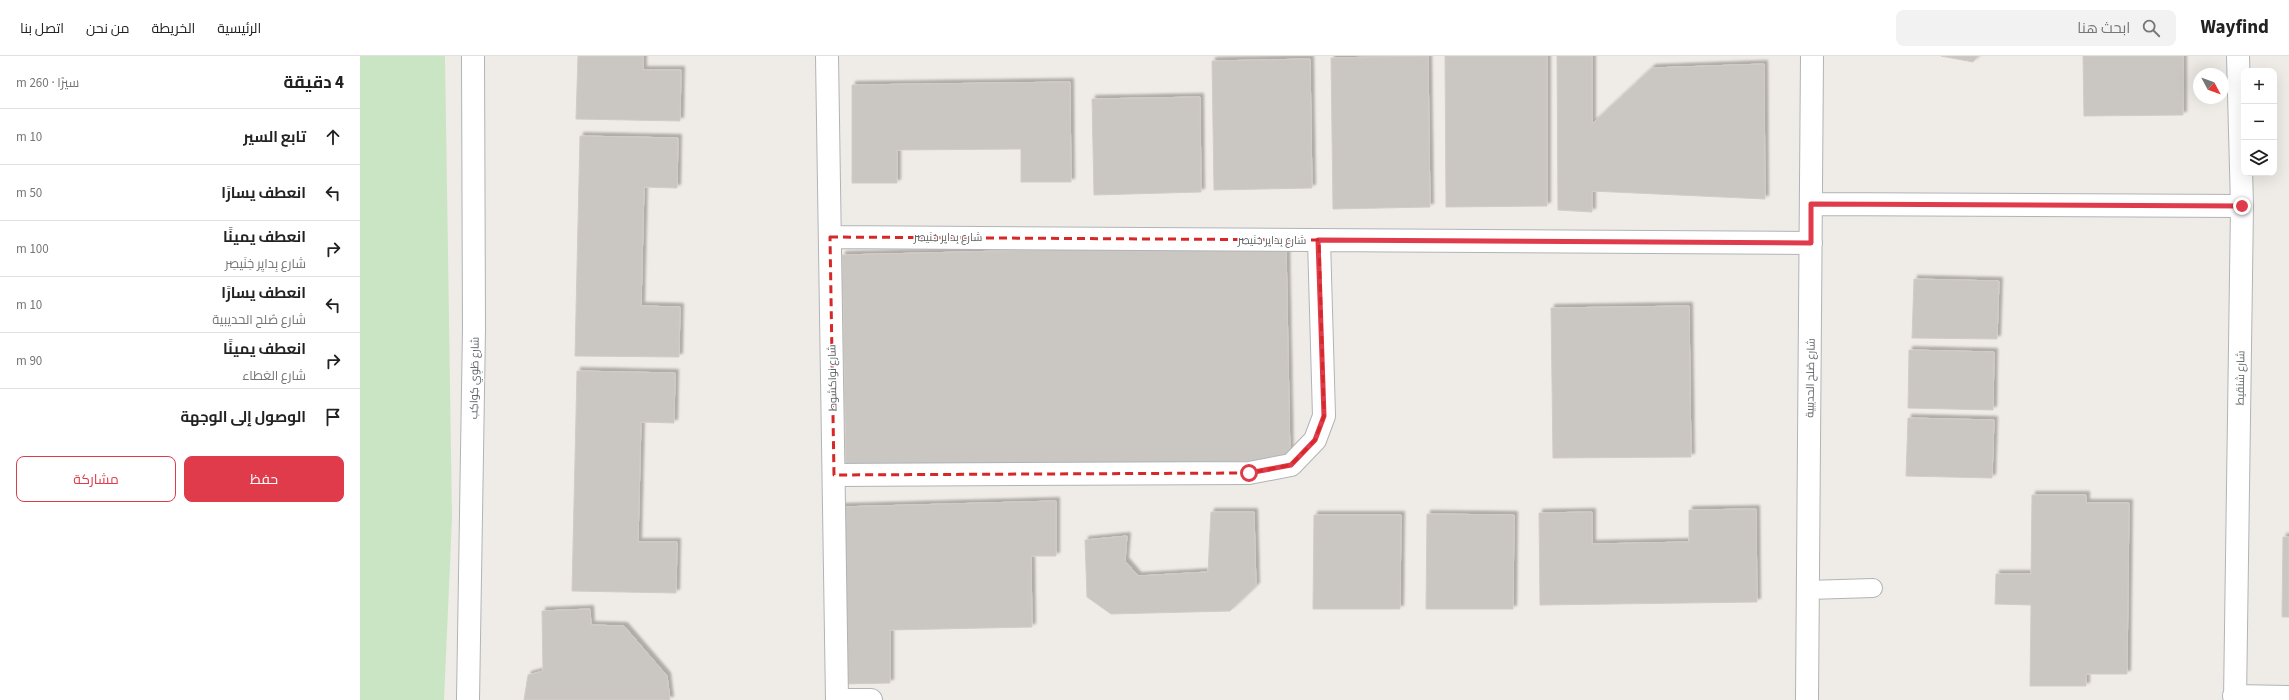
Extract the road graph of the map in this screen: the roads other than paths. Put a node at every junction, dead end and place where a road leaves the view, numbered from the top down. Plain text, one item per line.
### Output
1 (473, 56) edge
2 (827, 56) edge
3 (1812, 56) edge
4 (2238, 56) edge
5 (1811, 204) junction
6 (2242, 206) junction
7 (830, 237) junction
8 (1318, 240) junction
9 (1811, 243) junction
10 (834, 475) junction
11 (1873, 588) dead end
12 (1808, 590) junction
13 (2289, 697) edge
14 (2234, 698) edge
15 (468, 700) edge
16 (837, 700) edge
17 (871, 700) edge
18 (1806, 700) edge

1 - 15 street, شارع طَوِي كِواكِب
2 - 7 street, شارع نواكشوط
3 - 5 street, شارع صُلح الحديبية
4 - 6 street, شارع شنقيط
5 - 6 street
5 - 9 street, شارع صُلح الحديبية
6 - 14 street, شارع شنقيط
7 - 8 street, شارع بِدايِر خِنَيصِر
7 - 10 street, شارع نواكشوط
8 - 9 street, شارع بِدايِر خِنَيصِر
8 - 10 street
9 - 12 street, شارع صُلح الحديبية
10 - 16 street, شارع نواكشوط
11 - 12 lane
12 - 18 street, شارع صُلح الحديبية
13 - 14 street
16 - 17 street

